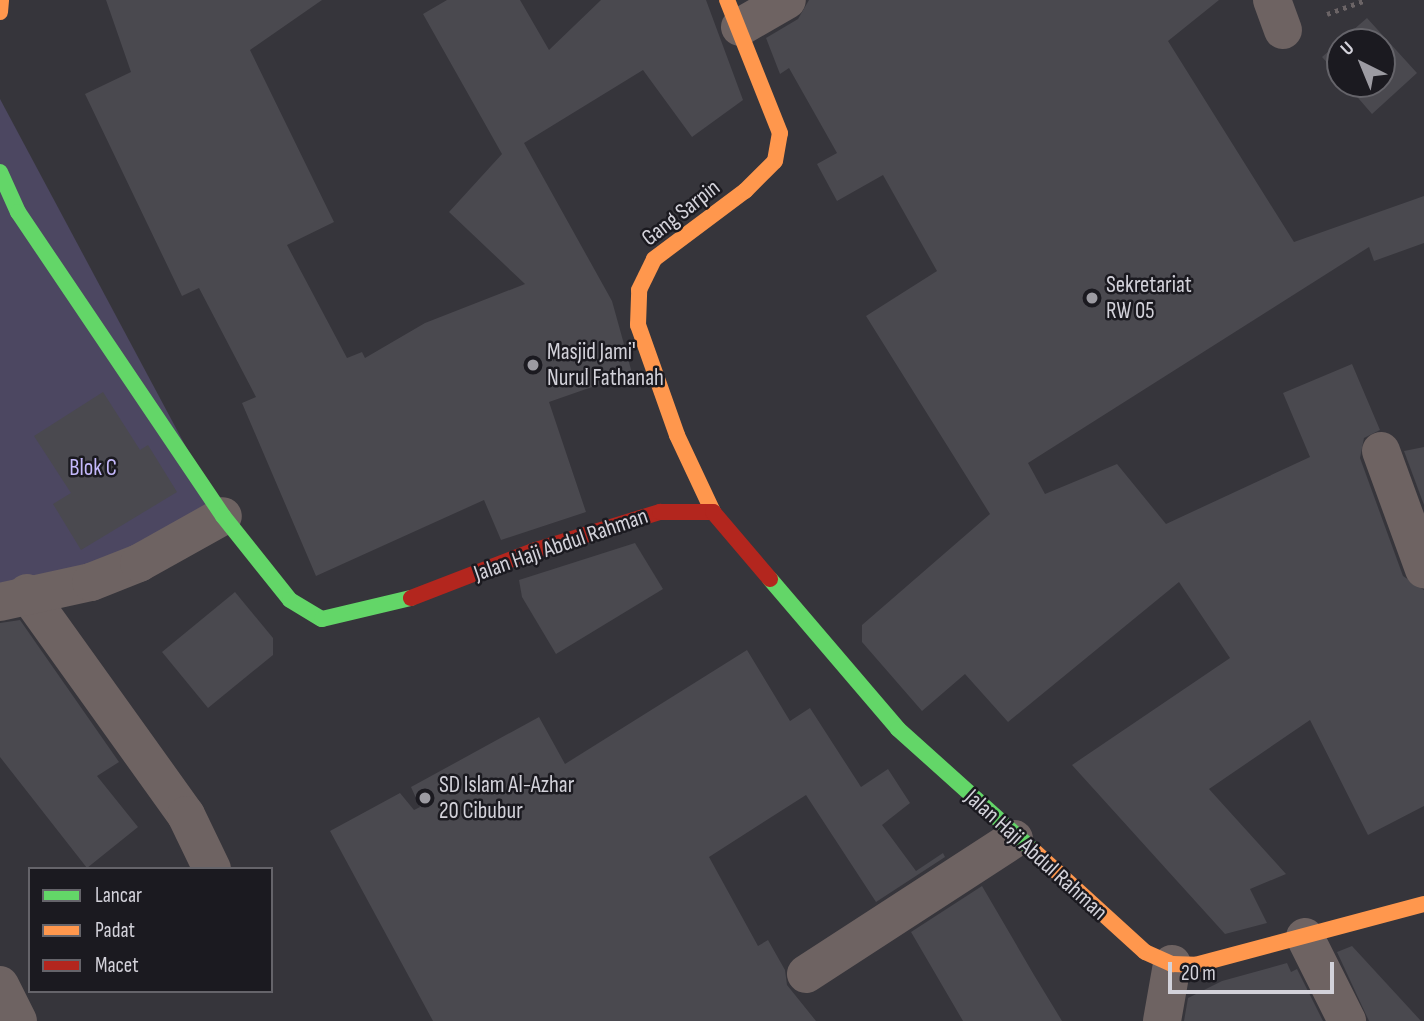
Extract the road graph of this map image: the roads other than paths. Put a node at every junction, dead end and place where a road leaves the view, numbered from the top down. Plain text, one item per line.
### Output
1 (1, 0) edge
2 (787, 0) edge
3 (0, 12) edge
4 (733, 14) edge
5 (0, 172) edge
6 (1381, 452) dead end
7 (713, 512) junction
8 (223, 516) junction
9 (1424, 569) edge
10 (14, 598) edge
11 (1014, 839) junction
12 (211, 867) edge
13 (1424, 904) edge
14 (1305, 937) junction
15 (1172, 964) junction
16 (806, 974) dead end
17 (0, 985) edge
18 (18, 1021) edge
19 (1162, 1021) edge
20 (1347, 1021) edge

1 - 3 street
2 - 4 street
4 - 7 street, Gang Sarpin
5 - 8 street, Jalan Haji Abdul Rahman
6 - 9 street
7 - 8 street, Jalan Haji Abdul Rahman
7 - 11 street, Jalan Haji Abdul Rahman
8 - 10 street
10 - 12 street
11 - 15 street, Jalan Haji Abdul Rahman
11 - 16 street
13 - 14 street, Jalan Haji Abdul Rahman
14 - 15 street, Jalan Haji Abdul Rahman
14 - 20 street
15 - 19 street
17 - 18 street

